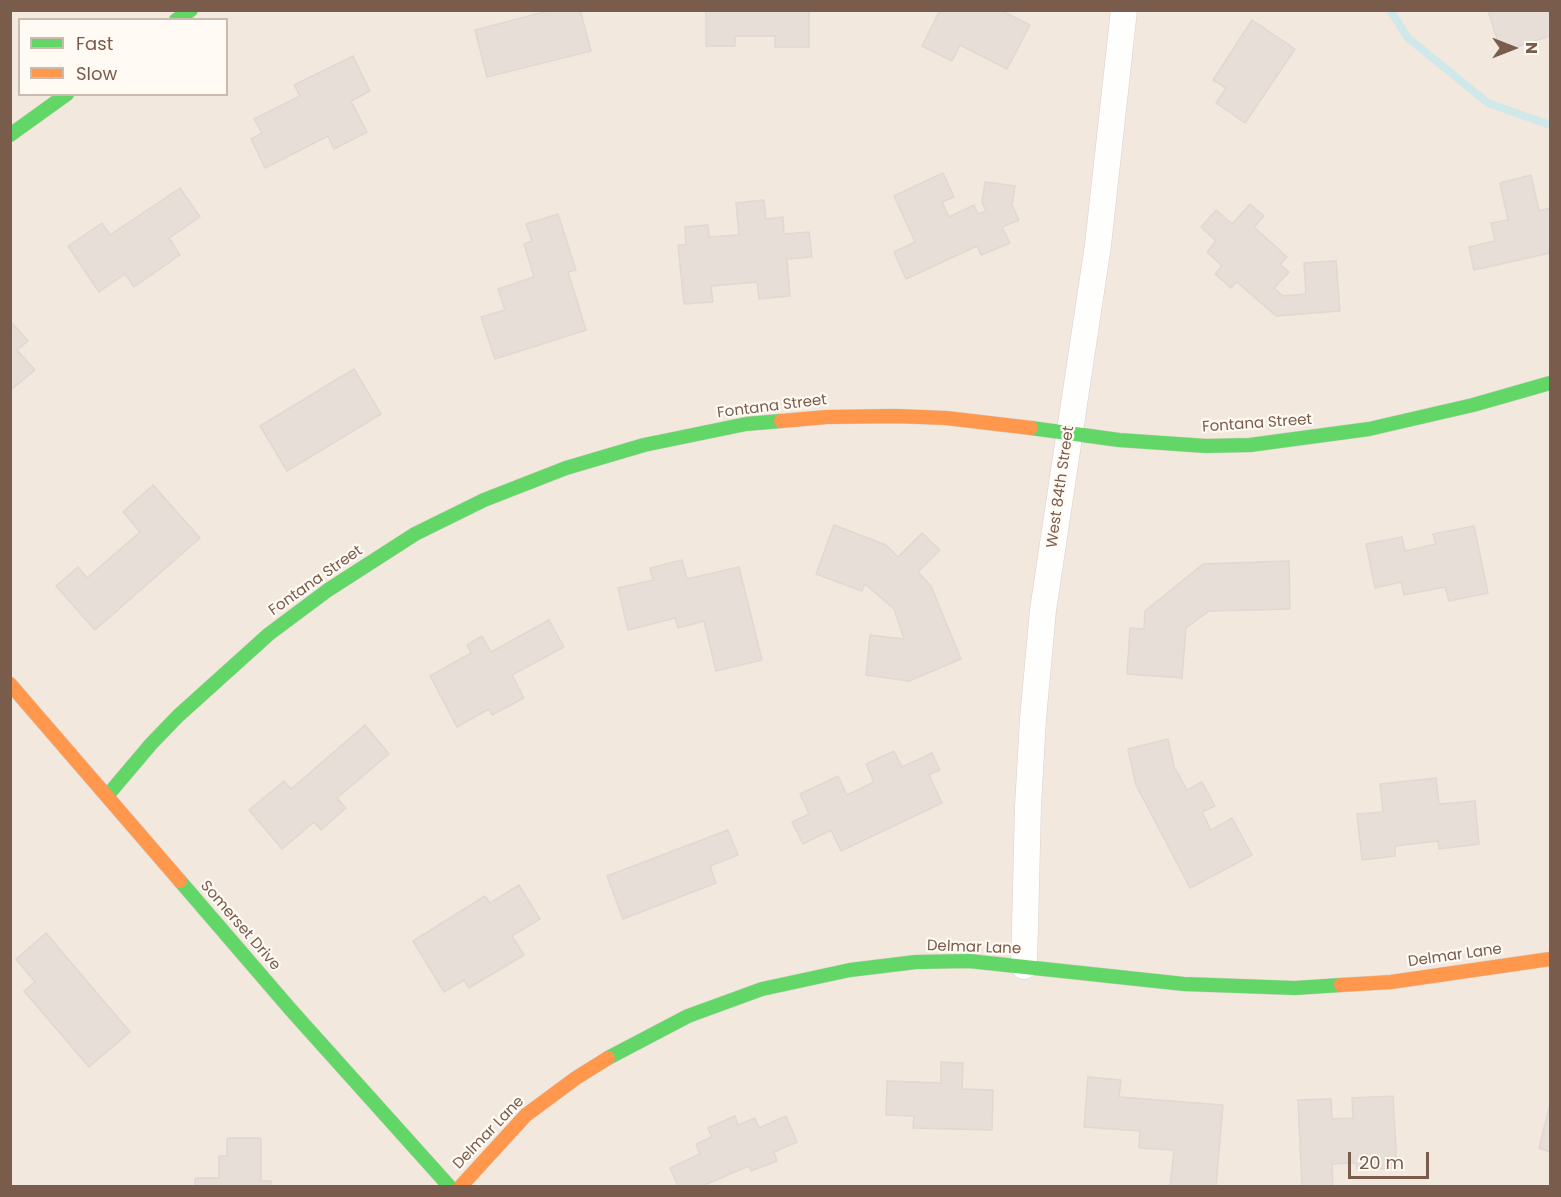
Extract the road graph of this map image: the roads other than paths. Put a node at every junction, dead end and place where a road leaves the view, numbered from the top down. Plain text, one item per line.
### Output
1 (1124, 10) edge
2 (64, 96) edge
3 (10, 135) edge
4 (1551, 383) edge
5 (1069, 432) junction
6 (10, 684) edge
7 (107, 796) junction
8 (1551, 959) edge
9 (1024, 966) junction
10 (448, 1186) edge
11 (461, 1186) edge

1 - 5 street, West 84th Street
2 - 3 street
4 - 5 street, Fontana Street
5 - 7 street, Fontana Street
5 - 9 street, West 84th Street
6 - 7 street, Somerset Drive
7 - 10 street, Somerset Drive
8 - 9 street, Delmar Lane
9 - 11 street, Delmar Lane

